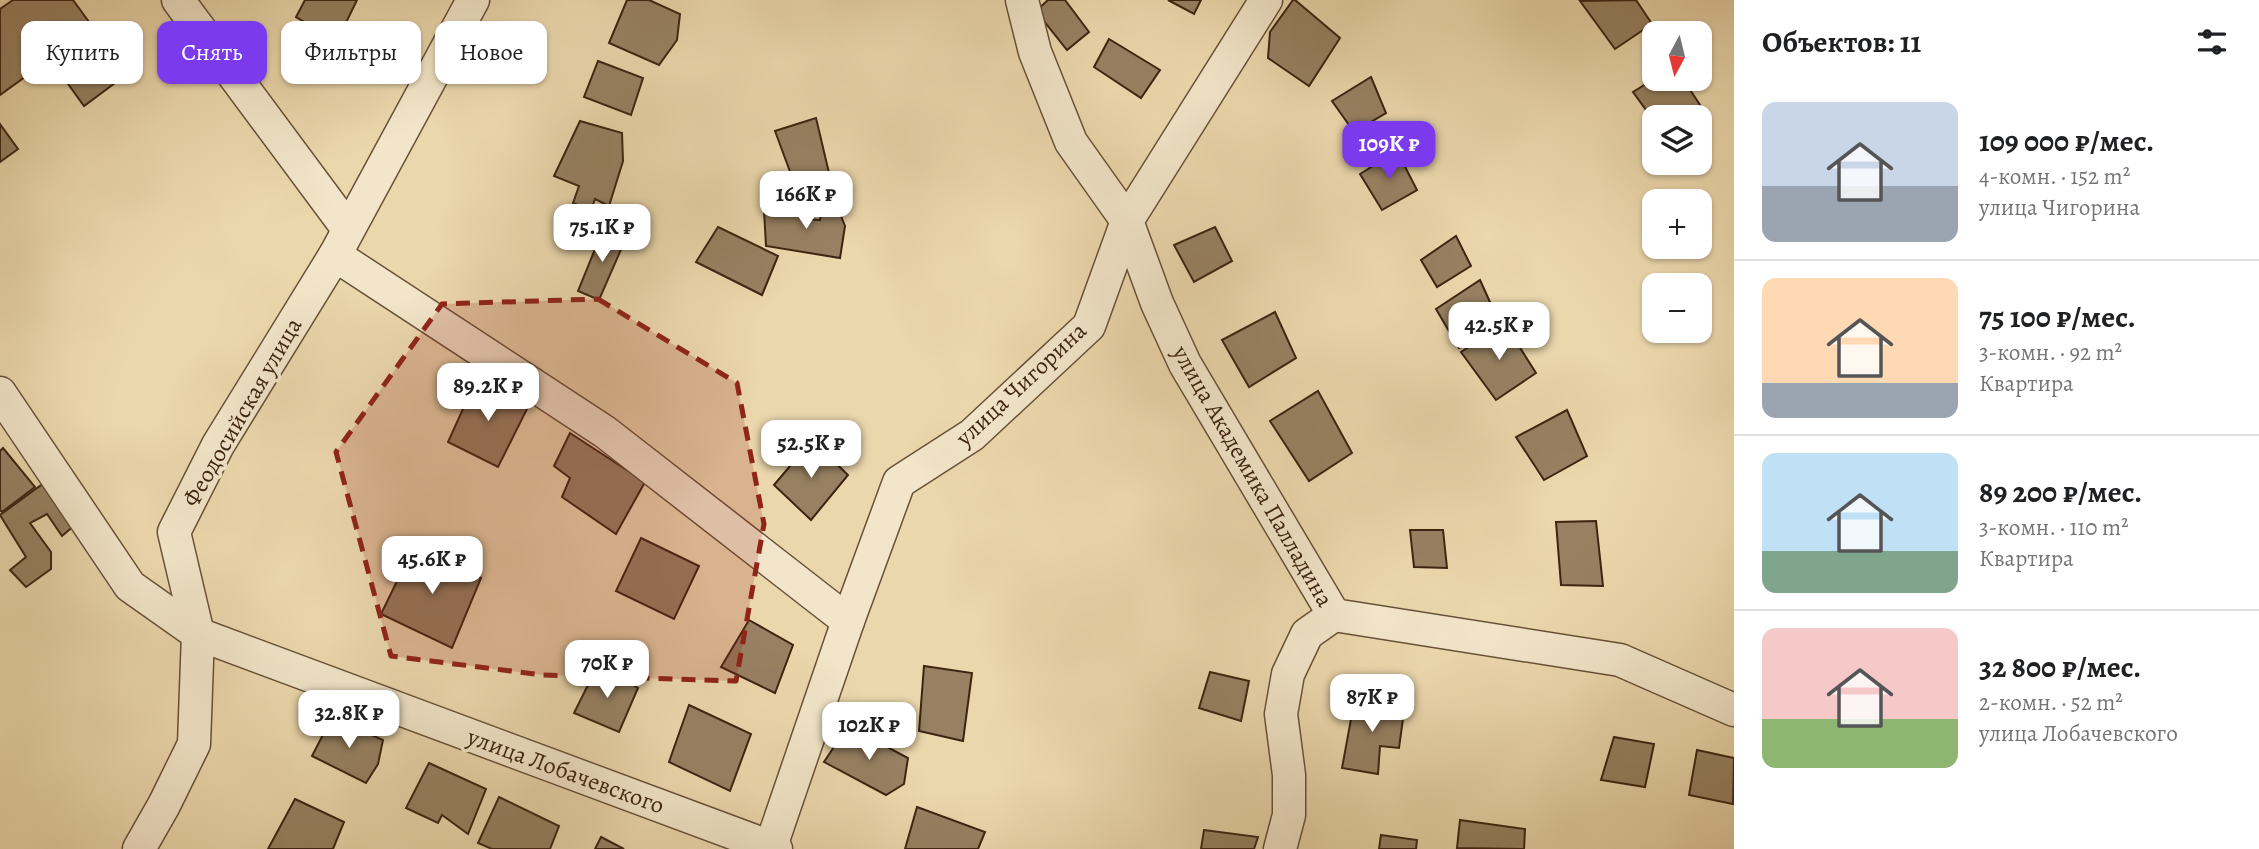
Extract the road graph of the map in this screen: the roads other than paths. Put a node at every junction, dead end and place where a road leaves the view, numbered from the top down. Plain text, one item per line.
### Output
1 (178, 0) edge
2 (473, 0) edge
3 (1022, 0) edge
4 (1266, 0) edge
5 (1126, 222) junction
6 (341, 242) junction
7 (0, 393) edge
8 (1334, 615) junction
9 (848, 621) junction
10 (198, 634) junction
11 (1734, 710) edge
12 (773, 848) edge
13 (139, 849) edge
14 (1280, 849) edge

1 - 6 street
2 - 6 street, Феодосийская улица
3 - 5 street, улица Академика Палладина
4 - 5 street, улица Чигорина
5 - 8 street, улица Академика Палладина
5 - 9 street, улица Чигорина
6 - 9 street
6 - 10 street, Феодосийская улица
7 - 10 street, улица Лобачевского
8 - 11 street, улица Академика Палладина
8 - 14 street
9 - 12 street, улица Чигорина
10 - 12 street, улица Лобачевского
10 - 13 street, Феодосийская улица

